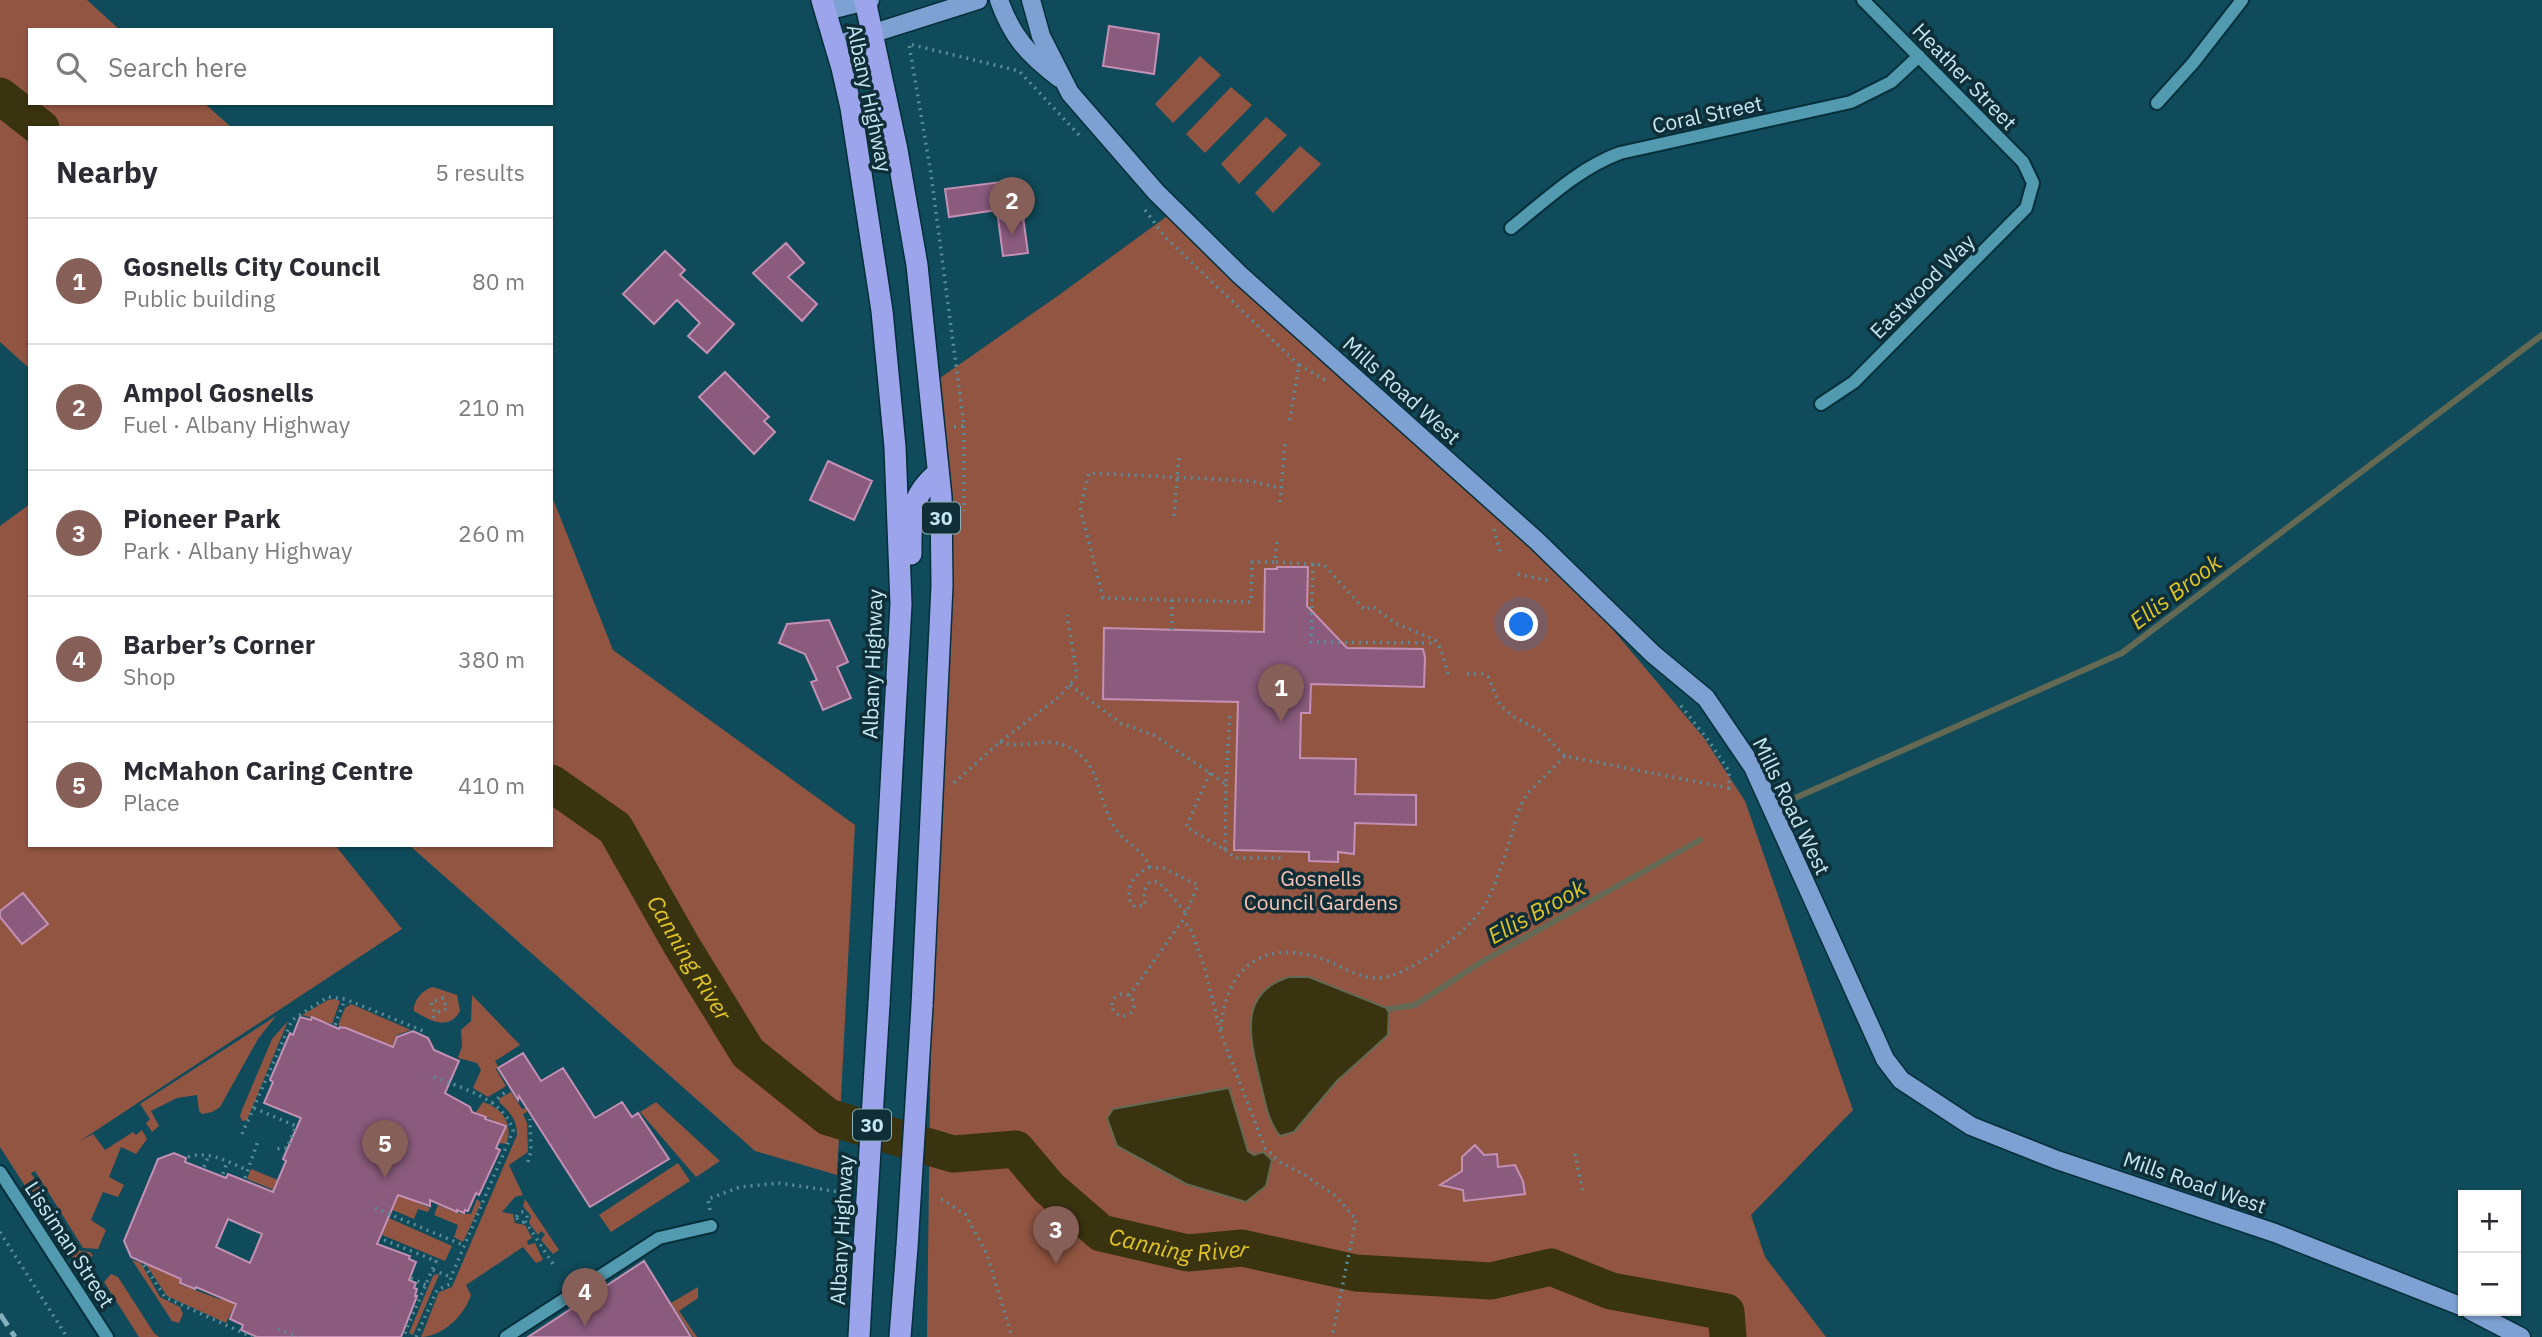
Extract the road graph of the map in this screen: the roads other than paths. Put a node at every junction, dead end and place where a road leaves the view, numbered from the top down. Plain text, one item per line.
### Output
1 (978, 0) edge
2 (999, 0) edge
3 (1031, 0) edge
4 (1863, 0) edge
5 (2242, 0) edge
6 (866, 1) edge
7 (824, 5) edge
8 (872, 35) junction
9 (836, 45) junction
10 (1919, 56) junction
11 (1062, 80) junction
12 (2157, 103) dead end
13 (2033, 183) joint
14 (1511, 228) dead end
15 (1821, 404) dead end
16 (938, 473) junction
17 (896, 687) junction
18 (0, 1172) edge
19 (712, 1226) road end
20 (2458, 1305) edge
21 (2481, 1316) edge
22 (107, 1337) edge
23 (506, 1337) edge
24 (859, 1337) edge
25 (900, 1337) edge
26 (2521, 1337) edge

1 - 8 main road
2 - 11 main road, Mills Road West
3 - 11 main road, Mills Road West
4 - 10 street, Heather Street
5 - 12 street
6 - 7 main road
6 - 8 highway, Albany Highway / 30
7 - 9 highway, Albany Highway / 30
8 - 9 main road
8 - 16 highway, Albany Highway / 30
9 - 17 highway, Albany Highway / 30
10 - 13 street, Heather Street
10 - 14 street, Coral Street
11 - 20 main road, Mills Road West
13 - 15 street, Eastwood Way
16 - 17 highway
16 - 25 highway, Albany Highway / 30, bridge
17 - 24 highway, Albany Highway / 30, bridge
18 - 22 street, Lissiman Street
19 - 23 street
21 - 26 main road

